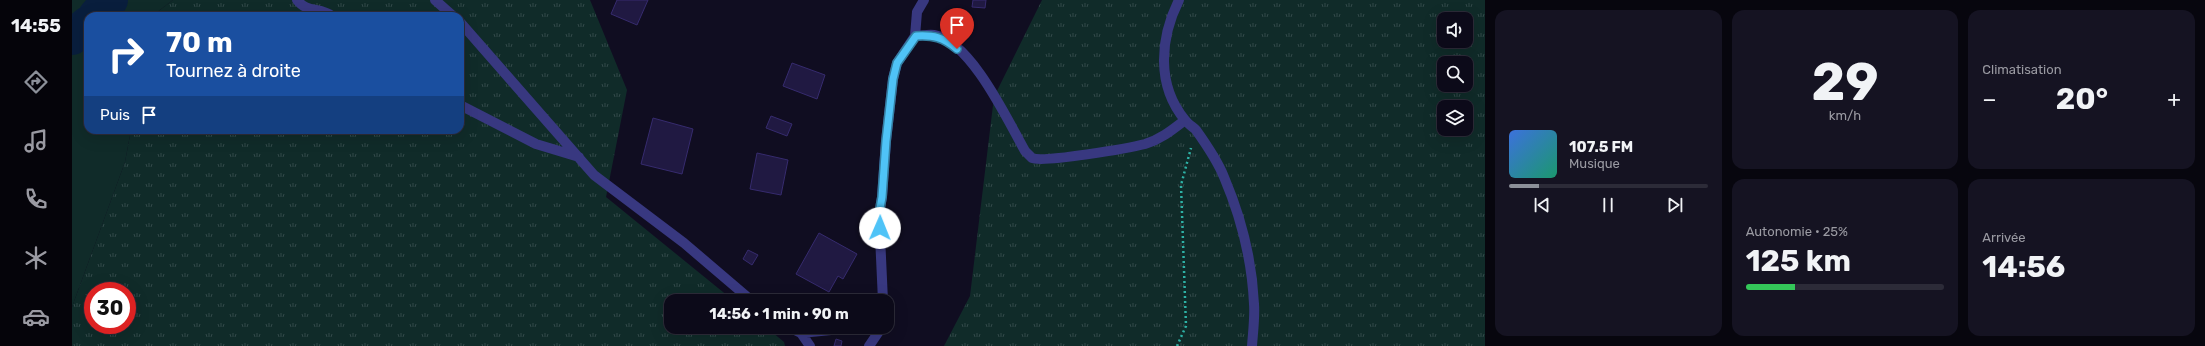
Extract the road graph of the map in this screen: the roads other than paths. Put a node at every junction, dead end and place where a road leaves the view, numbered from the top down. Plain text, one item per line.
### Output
1 (297, 0) edge
2 (435, 0) edge
3 (924, 0) edge
4 (1179, 0) edge
5 (324, 12) edge
6 (448, 12) edge
7 (464, 27) edge
8 (916, 36) junction
9 (464, 107) edge
10 (1184, 120) junction
11 (579, 158) junction
12 (744, 294) edge
13 (883, 294) edge
14 (802, 334) edge
15 (877, 334) edge
16 (810, 346) edge
17 (869, 346) edge
18 (1252, 346) edge

1 - 5 street
2 - 6 street
3 - 8 street
4 - 10 street
7 - 11 street
8 - 10 street
8 - 13 street
9 - 11 street
10 - 18 street
11 - 12 street
14 - 16 street
15 - 17 street

